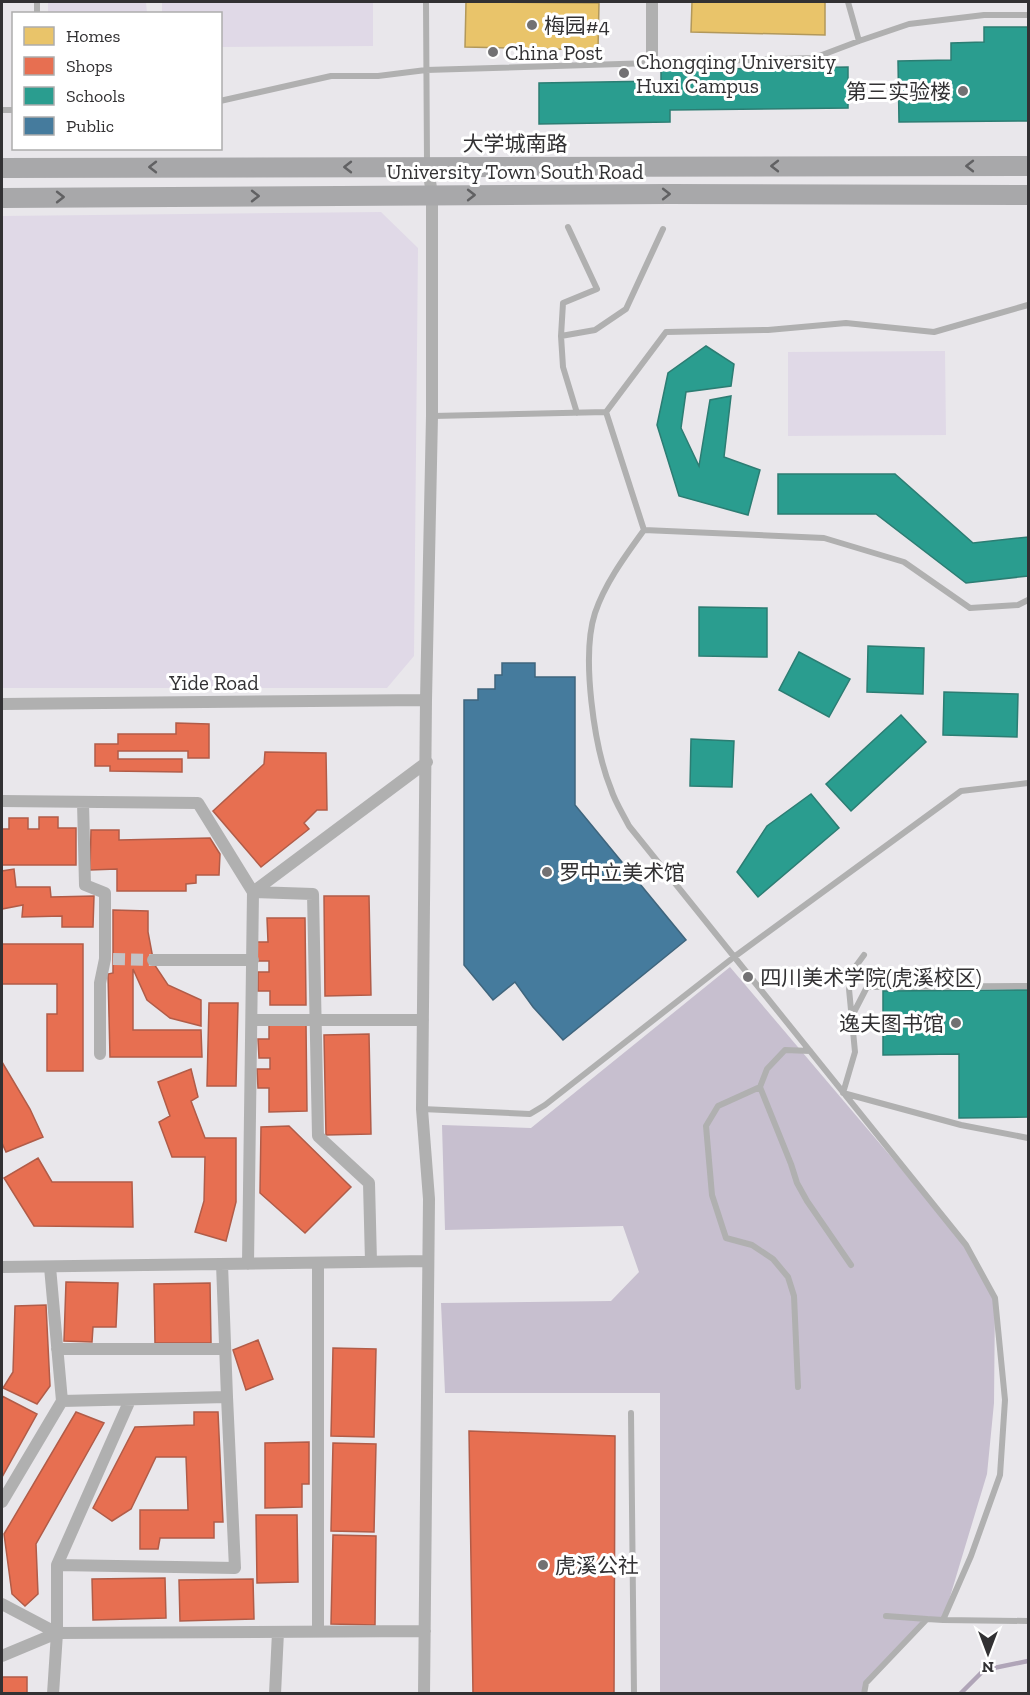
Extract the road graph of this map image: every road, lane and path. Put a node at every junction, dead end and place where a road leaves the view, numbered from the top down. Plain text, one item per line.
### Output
1 (426, 2) edge
2 (652, 2) edge
3 (848, 2) edge
4 (1029, 15) edge
5 (859, 41) junction
6 (652, 63) junction
7 (426, 70) junction
8 (222, 101) edge
9 (1029, 166) edge
10 (428, 167) junction
11 (2, 168) edge
12 (432, 195) junction
13 (1029, 195) edge
14 (2, 198) edge
15 (568, 227) dead end
16 (663, 230) dead end
17 (1029, 305) edge
18 (561, 336) junction
19 (606, 412) junction
20 (577, 413) junction
21 (432, 416) junction
22 (644, 530) junction
23 (1029, 600) edge
24 (426, 700) junction
25 (2, 704) edge
26 (426, 762) junction
27 (1029, 783) edge
28 (2, 801) edge
29 (83, 802) junction
30 (253, 892) junction
31 (864, 955) dead end
32 (734, 957) junction
33 (153, 960) tunnel mouth
34 (253, 960) junction
35 (1029, 986) edge
36 (852, 1016) junction
37 (315, 1019) junction
38 (252, 1020) junction
39 (423, 1020) junction
40 (810, 1052) junction
41 (99, 1054) dead end
42 (760, 1087) junction
43 (843, 1093) junction
44 (422, 1109) junction
45 (1029, 1138) edge
46 (428, 1261) junction
47 (371, 1262) junction
48 (318, 1263) junction
49 (222, 1264) junction
50 (248, 1264) junction
51 (851, 1265) dead end
52 (2, 1267) edge
53 (50, 1267) junction
54 (57, 1349) junction
55 (225, 1349) junction
56 (798, 1387) dead end
57 (227, 1397) junction
58 (130, 1400) junction
59 (62, 1401) junction
60 (631, 1413) dead end
61 (2, 1502) edge
62 (57, 1565) junction
63 (2, 1604) edge
64 (886, 1616) dead end
65 (927, 1618) junction
66 (943, 1620) junction
67 (1029, 1621) edge
68 (318, 1631) junction
69 (425, 1631) junction
70 (278, 1632) junction
71 (57, 1633) junction
72 (2, 1656) edge
73 (53, 1694) edge
74 (275, 1694) edge
75 (424, 1694) edge
76 (634, 1694) edge
77 (864, 1694) edge

1 - 7 lane
2 - 6 street
3 - 5 lane
4 - 5 lane
5 - 6 lane
6 - 7 lane
7 - 8 lane
7 - 10 lane
9 -> 10 main road, 大学城南路
10 -> 11 main road, 大学城南路
10 - 12 street
12 -> 13 main road, University Town South Road
14 -> 12 main road, University Town South Road
12 - 21 street
15 - 18 lane
16 - 18 lane
17 - 19 lane
18 - 20 lane
19 - 20 lane
19 - 22 lane
20 - 21 lane
21 - 24 street
22 - 23 lane
22 - 32 lane
24 - 25 street, Yide Road
24 - 26 street
26 - 30 street
26 - 39 street
27 - 32 lane
28 - 29 street
29 - 30 street
29 - 41 street
30 - 34 street
30 - 37 street
31 - 36 lane
32 - 40 lane
32 - 44 lane
33 - 34 street
34 - 38 street
35 - 36 lane
36 - 43 lane
37 - 38 street
37 - 39 street
37 - 47 street
38 - 50 street
39 - 44 street
40 - 42 lane
40 - 43 lane
42 - 51 lane
42 - 56 lane
43 - 45 lane
43 - 66 lane
44 - 46 street
46 - 47 street
46 - 69 street
47 - 48 street
48 - 50 street
48 - 68 street
49 - 50 street
49 - 53 street
49 - 55 street
52 - 53 street
53 - 54 street
54 - 55 street
54 - 59 street
55 - 57 street
57 - 58 street
57 - 62 street
58 - 59 street
58 - 62 street
59 - 61 street
60 - 76 lane
62 - 71 street
63 - 71 street
64 - 65 lane
65 - 66 lane
65 - 77 lane
66 - 67 lane
68 - 69 street
68 - 70 street
69 - 75 street
70 - 71 street
70 - 74 street
71 - 72 street
71 - 73 street

